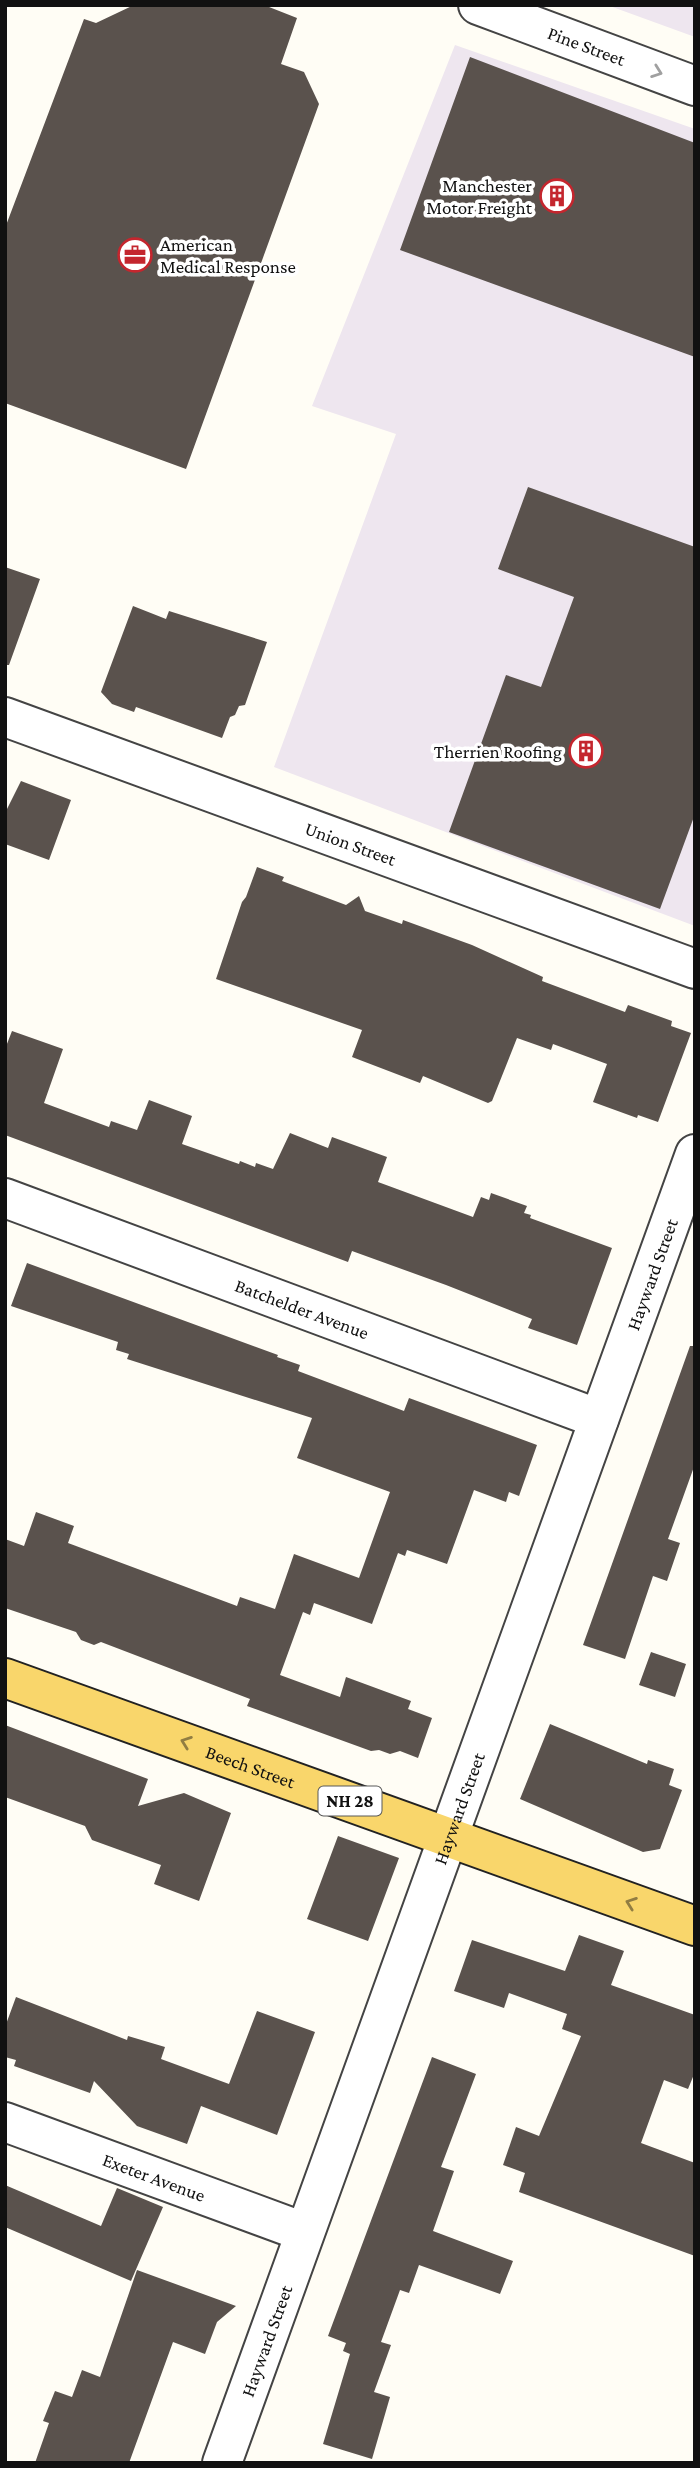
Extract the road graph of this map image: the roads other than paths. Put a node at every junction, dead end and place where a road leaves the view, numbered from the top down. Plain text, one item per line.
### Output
1 (478, 5) edge
2 (695, 86) edge
3 (5, 717) edge
4 (695, 969) edge
5 (695, 1154) edge
6 (5, 1198) edge
7 (599, 1419) junction
8 (5, 1678) edge
9 (448, 1836) junction
10 (695, 1926) edge
11 (5, 2122) edge
12 (304, 2232) junction
13 (222, 2463) edge

1 -> 2 street, Pine Street
3 - 4 street, Union Street
5 - 7 street, Hayward Street
6 - 7 street, Batchelder Avenue
7 - 9 street, Hayward Street
9 -> 8 main road, Beech Street / NH 28
10 -> 9 main road, Beech Street / NH 28
9 - 12 street, Hayward Street
11 - 12 street, Exeter Avenue
12 - 13 street, Hayward Street

